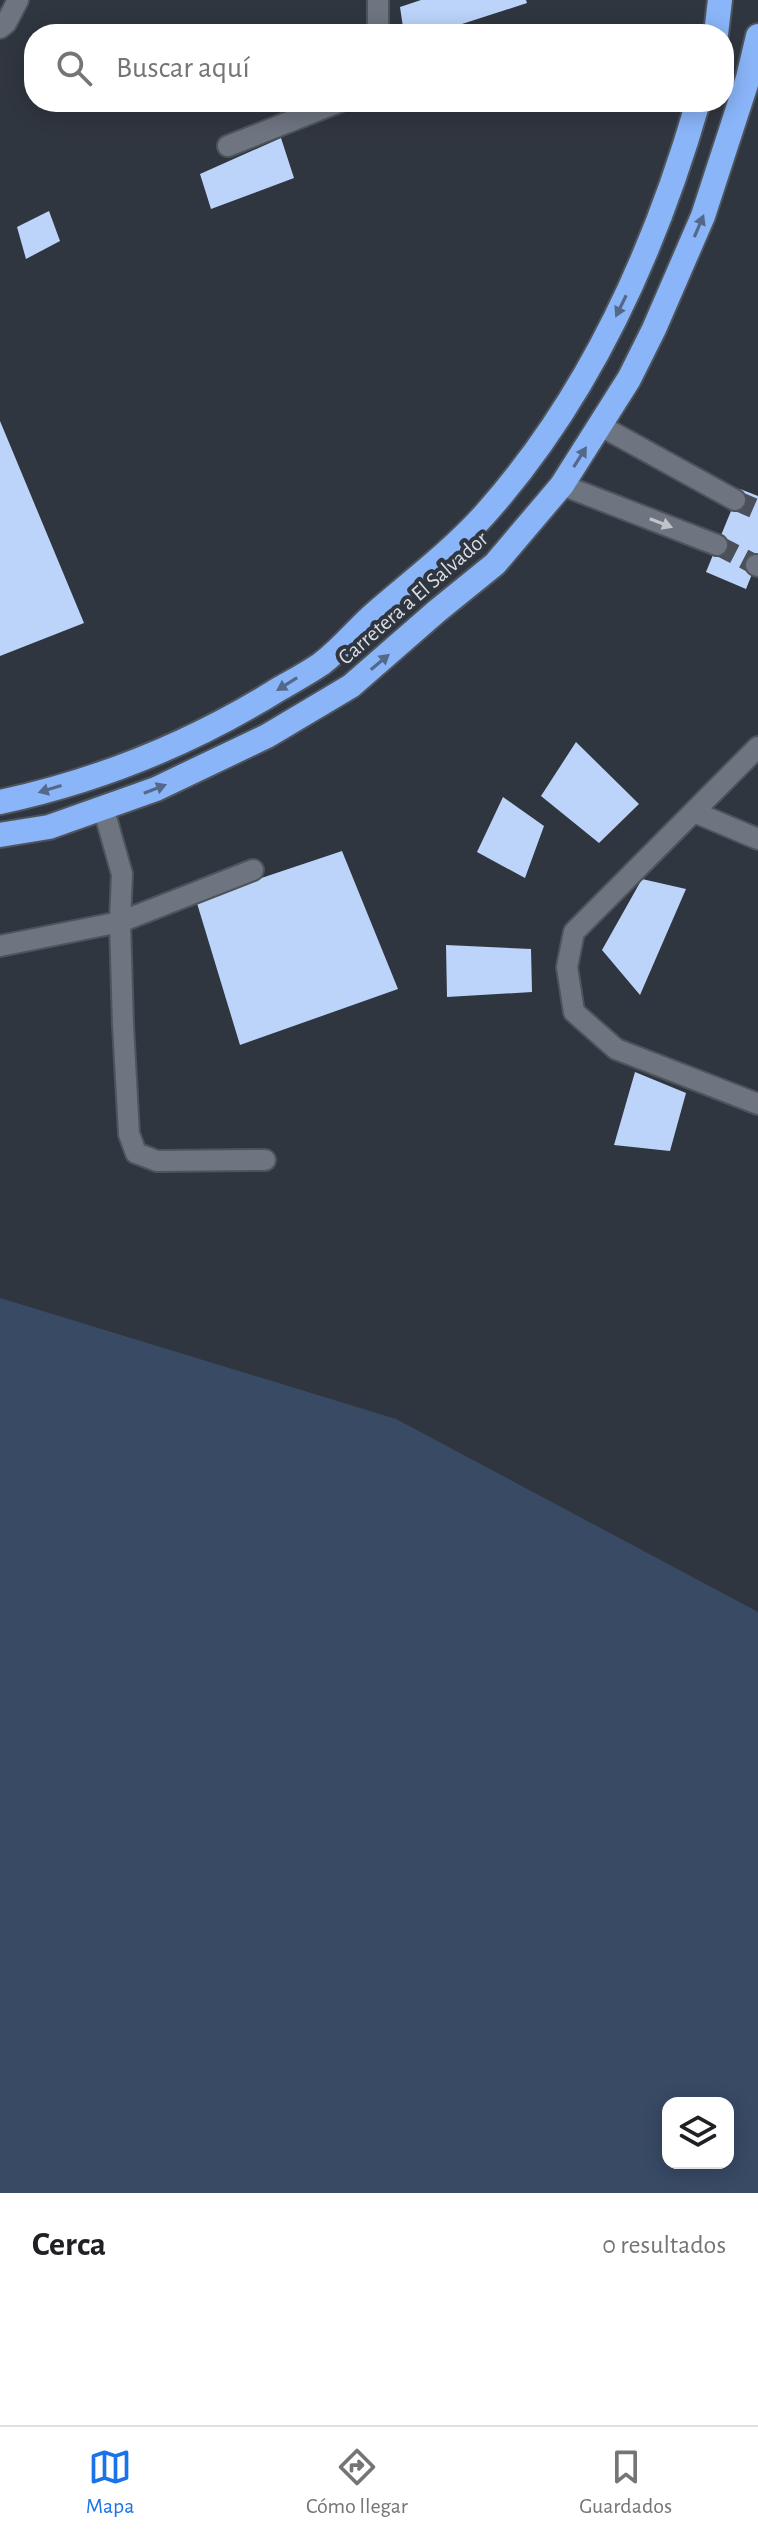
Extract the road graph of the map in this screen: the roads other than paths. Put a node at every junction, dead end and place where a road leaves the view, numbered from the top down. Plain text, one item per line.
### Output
1 (18, 0) edge
2 (378, 0) edge
3 (720, 0) edge
4 (378, 24) edge
5 (717, 24) edge
6 (0, 28) edge
7 (758, 36) edge
8 (314, 112) edge
9 (695, 112) edge
10 (228, 146) dead end
11 (599, 425) junction
12 (562, 485) junction
13 (735, 500) tunnel mouth
14 (717, 545) tunnel mouth
15 (758, 747) edge
16 (0, 802) edge
17 (103, 807) junction
18 (694, 812) junction
19 (0, 835) edge
20 (758, 839) edge
21 (253, 870) dead end
22 (120, 922) junction
23 (0, 946) edge
24 (758, 1104) edge
25 (265, 1160) dead end

1 - 6 street
2 - 4 street
3 - 5 highway
11 -> 7 highway, Carretera a El Salvador
8 - 10 street
9 -> 16 highway, Carretera a El Salvador
12 -> 11 highway, Carretera a El Salvador
11 - 13 street
12 -> 14 street
17 -> 12 highway, Carretera a El Salvador
15 - 18 street
17 - 19 highway, Carretera a El Salvador
17 - 22 street
18 - 20 street
18 - 24 street
21 - 22 street
22 - 23 street
22 - 25 street

